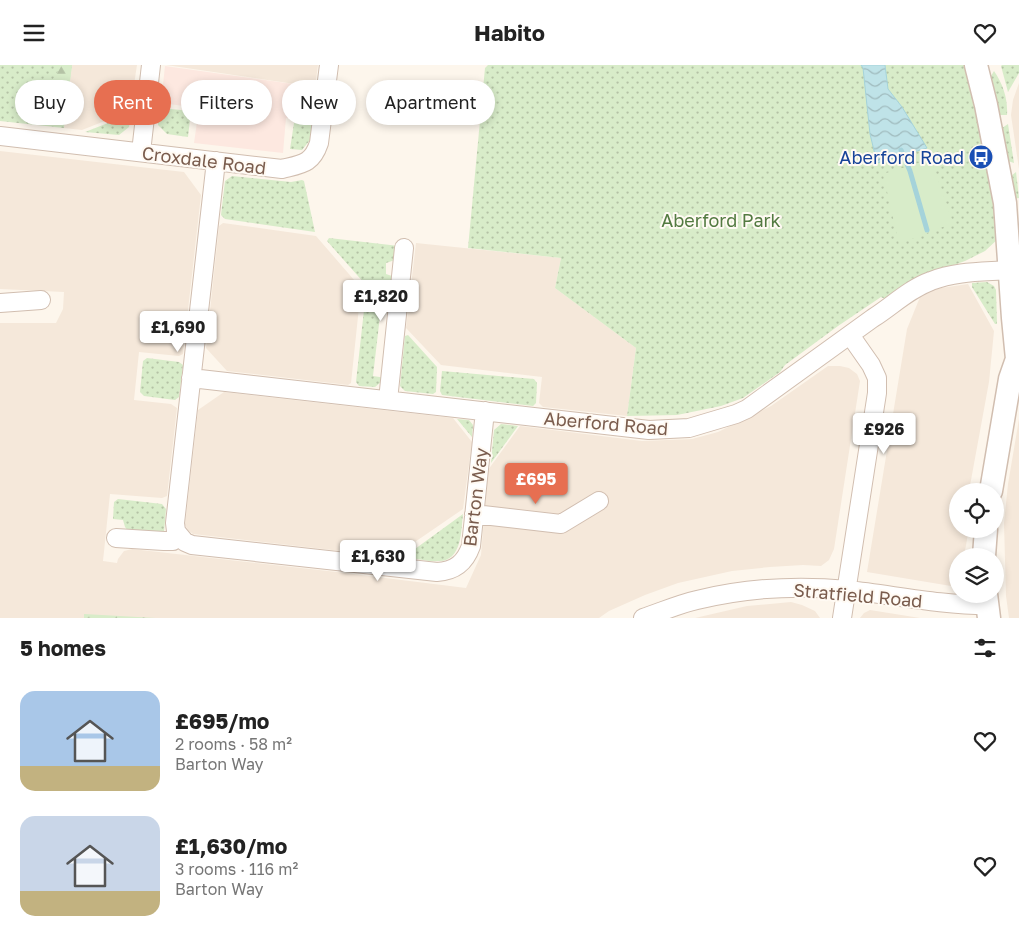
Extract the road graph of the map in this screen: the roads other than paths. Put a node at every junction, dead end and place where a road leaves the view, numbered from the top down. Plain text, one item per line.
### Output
1 (151, 65) edge
2 (329, 65) edge
3 (976, 65) edge
4 (0, 136) edge
5 (141, 152) junction
6 (216, 161) junction
7 (404, 248) dead end
8 (1009, 270) junction
9 (41, 300) dead end
10 (0, 303) edge
11 (850, 335) junction
12 (1018, 359) edge
13 (191, 378) junction
14 (388, 400) junction
15 (485, 411) junction
16 (993, 483) edge
17 (599, 501) dead end
18 (474, 514) junction
19 (180, 537) junction
20 (116, 538) dead end
21 (847, 590) junction
22 (988, 606) edge
23 (643, 618) edge
24 (842, 618) edge

1 - 5 street
2 - 6 street, Croxdale Road
3 - 8 street
4 - 5 street, Croxdale Road
5 - 6 street, Croxdale Road
6 - 13 street
7 - 14 street
8 - 11 street, Aberford Road
8 - 12 street
9 - 10 street
11 - 15 street, Aberford Road
11 - 21 street
12 - 16 street
13 - 14 street, Aberford Road
13 - 19 street
14 - 15 street, Aberford Road
15 - 18 street, Barton Way
17 - 18 street
18 - 19 street, Barton Way
19 - 20 street
21 - 22 street, Stratfield Road
21 - 23 street, Stratfield Road
21 - 24 street

